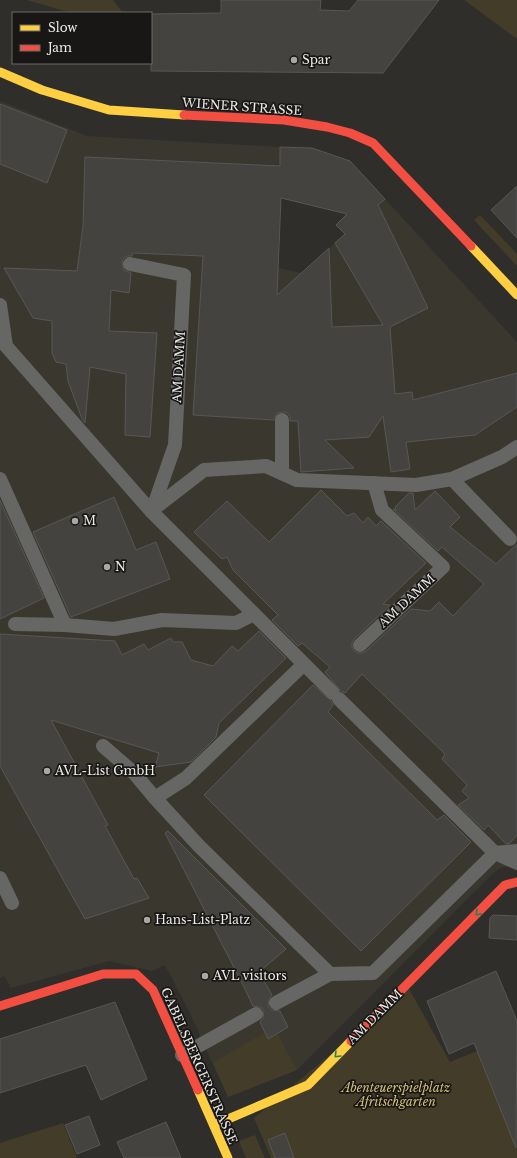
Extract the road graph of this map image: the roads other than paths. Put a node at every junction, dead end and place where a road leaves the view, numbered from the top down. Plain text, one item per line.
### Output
1 (0, 72) edge
2 (130, 264) dead end
3 (517, 295) edge
4 (0, 305) edge
5 (0, 332) edge
6 (3, 346) edge
7 (282, 420) dead end
8 (517, 447) edge
9 (282, 473) junction
10 (0, 479) edge
11 (452, 479) junction
12 (374, 483) junction
13 (151, 511) junction
14 (510, 539) dead end
15 (254, 614) junction
16 (14, 624) dead end
17 (65, 625) junction
18 (360, 645) dead end
19 (303, 665) junction
20 (103, 746) dead end
21 (155, 798) junction
22 (517, 851) edge
23 (495, 853) junction
24 (517, 862) edge
25 (0, 878) edge
26 (517, 882) edge
27 (12, 903) dead end
28 (330, 974) junction
29 (276, 1003) dead end
30 (0, 1006) edge
31 (256, 1014) dead end
32 (182, 1055) junction
33 (214, 1125) junction
34 (228, 1158) edge

1 - 3 street, WIENER STRASSE
2 - 13 lane, AM DAMM
4 - 6 lane
5 - 6 lane
6 - 13 lane
7 - 9 lane
8 - 11 lane
9 - 12 lane
9 - 13 lane
10 - 17 lane
11 - 12 lane
11 - 14 lane
12 - 18 lane, AM DAMM
13 - 15 lane
15 - 17 lane
15 - 19 lane
16 - 17 lane
19 - 21 lane
19 - 23 lane
20 - 21 lane
21 - 28 lane
22 - 23 lane
23 - 24 lane
23 - 28 lane
25 - 27 lane
26 -> 33 street, AM DAMM
28 - 29 lane
30 - 32 street, GABELSBERGERSTRASSE
31 - 32 lane
32 - 33 street, GABELSBERGERSTRASSE
33 - 34 street, GABELSBERGERSTRASSE

